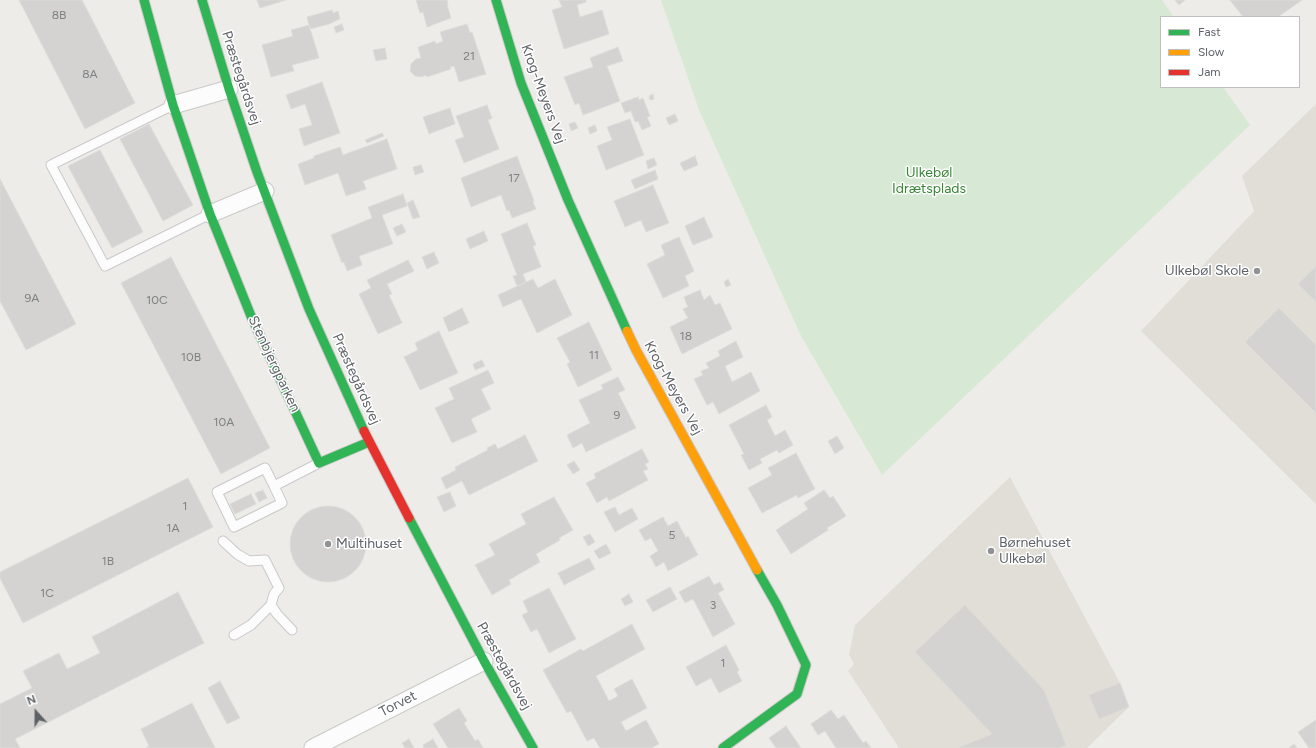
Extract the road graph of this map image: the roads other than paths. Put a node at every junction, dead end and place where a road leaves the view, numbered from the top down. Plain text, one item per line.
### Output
1 (144, 0) edge
2 (202, 0) edge
3 (496, 0) edge
4 (229, 89) junction
5 (173, 105) junction
6 (265, 192) junction
7 (210, 214) junction
8 (369, 442) junction
9 (319, 463) junction
10 (274, 486) junction
11 (223, 540) dead end
12 (270, 605) junction
13 (292, 630) dead end
14 (234, 634) dead end
15 (484, 661) junction
16 (313, 748) edge
17 (532, 748) edge
18 (723, 748) edge

1 - 5 street, Stenbjergparken
2 - 4 street, Præstegårdsvej
3 - 18 street, Krog-Meyers Vej
4 - 5 street
4 - 6 street, Præstegårdsvej
5 - 7 street, Stenbjergparken
5 - 7 lane
6 - 7 street
6 - 8 street, Præstegårdsvej
7 - 9 street, Stenbjergparken
8 - 9 street
8 - 15 street, Præstegårdsvej
9 - 10 lane
10 - 10 lane
11 - 12 lane
12 - 13 lane
12 - 14 lane
15 - 16 street, Torvet
15 - 17 street, Præstegårdsvej

